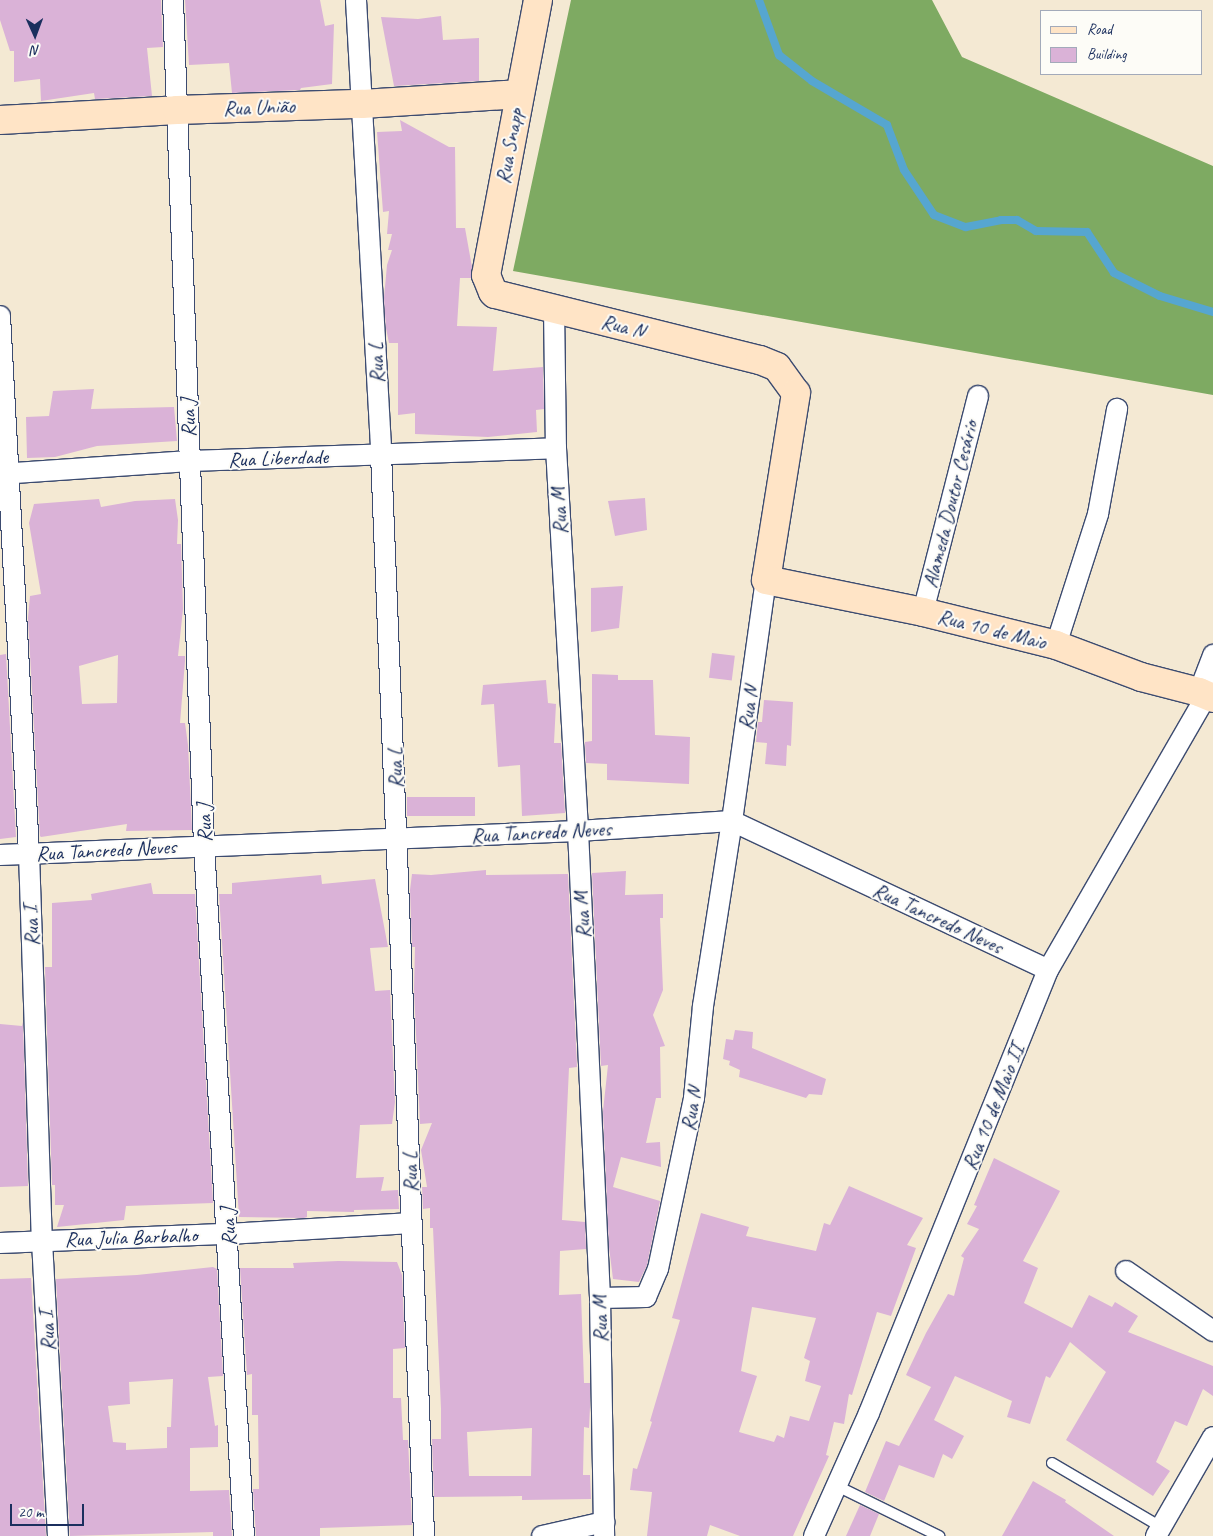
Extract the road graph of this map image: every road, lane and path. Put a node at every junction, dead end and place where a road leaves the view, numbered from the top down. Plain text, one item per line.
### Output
1 (173, 0) edge
2 (356, 0) edge
3 (538, 0) edge
4 (519, 94) junction
5 (362, 104) junction
6 (177, 110) junction
7 (0, 120) edge
8 (493, 292) joint
9 (554, 308) junction
10 (0, 316) edge
11 (978, 396) dead end
12 (1117, 410) dead end
13 (556, 448) junction
14 (381, 454) junction
15 (190, 462) junction
16 (4, 473) edge
17 (766, 580) junction
18 (923, 612) junction
19 (1056, 645) junction
20 (1213, 655) edge
21 (1206, 695) edge
22 (732, 821) junction
23 (578, 831) junction
24 (398, 838) junction
25 (204, 845) junction
26 (29, 853) junction
27 (0, 854) edge
28 (1048, 970) junction
29 (412, 1223) junction
30 (228, 1234) junction
31 (42, 1241) junction
32 (0, 1243) edge
33 (1126, 1271) dead end
34 (600, 1298) junction
35 (1213, 1331) edge
36 (1213, 1437) edge
37 (1052, 1462) dead end
38 (837, 1486) junction
39 (604, 1529) edge
40 (1159, 1532) edge
41 (58, 1536) edge
42 (244, 1536) edge
43 (424, 1536) edge
44 (542, 1536) edge
45 (814, 1536) edge
46 (940, 1536) edge

1 - 6 street
2 - 5 street, Rua L
3 - 4 main road, Rua Snapp
4 - 5 main road, Rua União
4 - 8 main road, Rua Snapp
5 - 6 main road, Rua União
5 - 14 street, Rua L
6 - 7 main road, Rua União
6 - 15 street, Rua J
8 - 9 main road, Rua N
9 - 13 street, Rua M
9 - 17 main road, Rua N
10 - 16 street, Rua I
11 - 18 street, Alameda Doutor Cesário
12 - 19 street
13 - 14 street, Rua Liberdade
13 - 23 street, Rua M
14 - 15 street, Rua Liberdade
14 - 24 street, Rua L
15 - 16 street, Rua Liberdade
15 - 25 street, Rua J
16 - 26 street, Rua I
17 - 18 main road, Rua 10 de Maio
17 - 22 street, Rua N
18 - 19 main road, Rua 10 de Maio
19 - 21 main road, Rua 10 de Maio
20 - 21 street, Rua 10 de Maio II
21 - 28 street, Rua 10 de Maio II
22 - 23 street, Rua Tancredo Neves
22 - 28 street, Rua Tancredo Neves
22 - 34 street, Rua N
23 - 24 street, Rua Tancredo Neves
23 - 34 street, Rua M
24 - 25 street, Rua Tancredo Neves
24 - 29 street, Rua L
25 - 26 street, Rua Tancredo Neves
25 - 30 street, Rua J
26 - 27 street, Rua Tancredo Neves
26 - 31 street, Rua I
28 - 38 street, Rua 10 de Maio II
29 - 30 street, Rua Julia Barbalho
29 - 43 street, Rua L
30 - 31 street, Rua Julia Barbalho
30 - 42 street, Rua J
31 - 32 street, Rua Julia Barbalho
31 - 41 street, Rua I
33 - 35 street
34 - 39 street, Rua M
36 - 40 street
37 - 40 lane
38 - 45 street, Rua 10 de Maio II
38 - 46 lane
39 - 44 street

